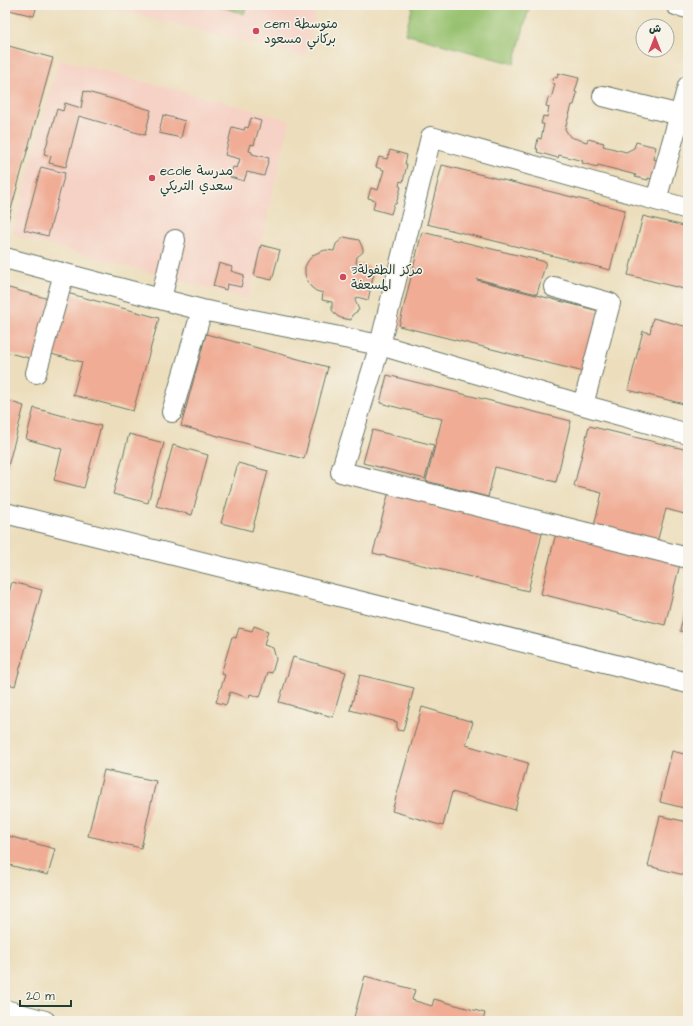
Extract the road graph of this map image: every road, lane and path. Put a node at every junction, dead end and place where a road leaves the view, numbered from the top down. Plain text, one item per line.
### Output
1 (676, 5) edge
2 (688, 8) edge
3 (688, 86) edge
4 (603, 96) dead end
5 (680, 115) junction
6 (656, 200) junction
7 (688, 209) edge
8 (175, 240) dead end
9 (5, 258) edge
10 (64, 274) junction
11 (554, 287) dead end
12 (161, 299) junction
13 (202, 310) junction
14 (380, 345) junction
15 (36, 373) dead end
16 (583, 405) junction
17 (172, 412) dead end
18 (688, 434) edge
19 (5, 513) edge
20 (688, 558) edge
21 (688, 683) edge
22 (5, 1010) edge
23 (44, 1021) edge

1 - 2 street
3 - 5 street
4 - 5 street
5 - 6 street
6 - 7 street
6 - 14 street
8 - 12 street
9 - 10 street
10 - 12 street
10 - 15 street
11 - 16 street
12 - 13 street
13 - 14 street
13 - 17 street
14 - 16 street
14 - 20 street
16 - 18 street
19 - 21 street
22 - 23 street

